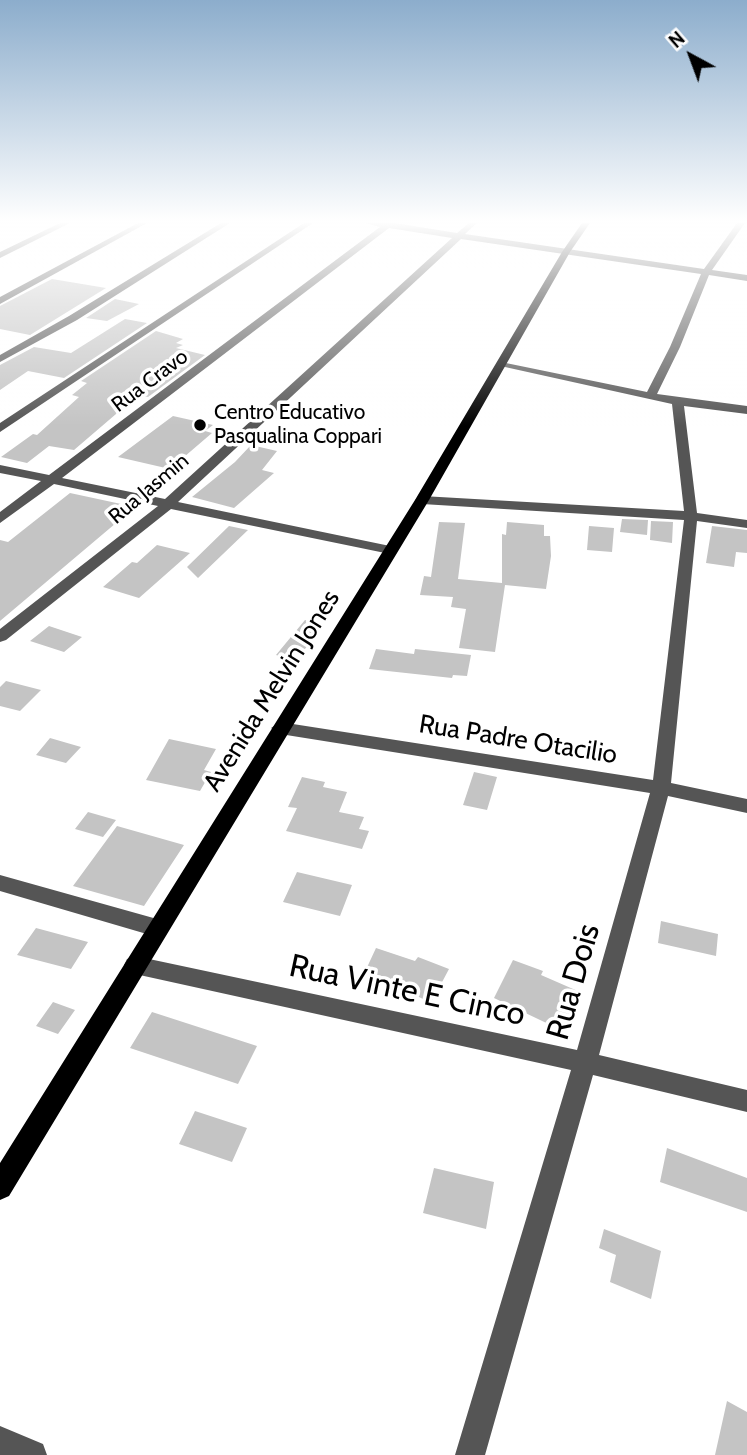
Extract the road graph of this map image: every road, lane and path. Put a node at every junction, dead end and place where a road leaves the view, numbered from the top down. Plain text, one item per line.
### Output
1 (19, 291) edge
2 (117, 291) edge
3 (207, 291) edge
4 (302, 291) edge
5 (401, 291) edge
6 (544, 291) edge
7 (698, 291) edge
8 (0, 301) edge
9 (0, 359) edge
10 (501, 365) junction
11 (651, 395) junction
12 (678, 402) junction
13 (747, 410) edge
14 (0, 428) edge
15 (0, 469) edge
16 (53, 481) junction
17 (422, 500) junction
18 (167, 505) junction
19 (691, 516) junction
20 (0, 519) edge
21 (747, 524) edge
22 (390, 550) junction
23 (0, 637) edge
24 (279, 728) junction
25 (661, 789) junction
26 (747, 806) edge
27 (0, 883) edge
28 (157, 928) junction
29 (135, 965) junction
30 (585, 1062) junction
31 (747, 1101) edge
32 (0, 1187) edge
33 (0, 1441) edge
34 (33, 1455) edge
35 (470, 1455) edge

1 - 8 street
2 - 9 street
3 - 14 street
4 - 16 street, Rua Cravo
5 - 18 street, Rua Jasmin
6 - 10 main road, Avenida Melvin Jones
7 - 11 street
10 - 11 street
10 - 17 main road, Avenida Melvin Jones
11 - 12 street
12 - 13 street
12 - 19 street, Rua Dois
15 - 16 street
16 - 18 street
16 - 20 street, Rua Cravo
17 - 19 street
17 - 22 main road, Avenida Melvin Jones
18 - 22 street
18 - 23 street, Rua Jasmin
19 - 21 street
19 - 25 street, Rua Dois
22 - 24 main road, Avenida Melvin Jones
24 - 25 street, Rua Padre Otacilio
24 - 28 main road, Avenida Melvin Jones
25 - 26 street, Rua Padre Otacilio
25 - 30 street, Rua Dois
27 - 28 street
28 - 29 main road, Avenida Melvin Jones
29 - 30 street, Rua Vinte E Cinco
29 - 32 main road, Avenida Melvin Jones
30 - 31 street, Rua Vinte E Cinco
30 - 35 street, Rua Dois
33 - 34 street

